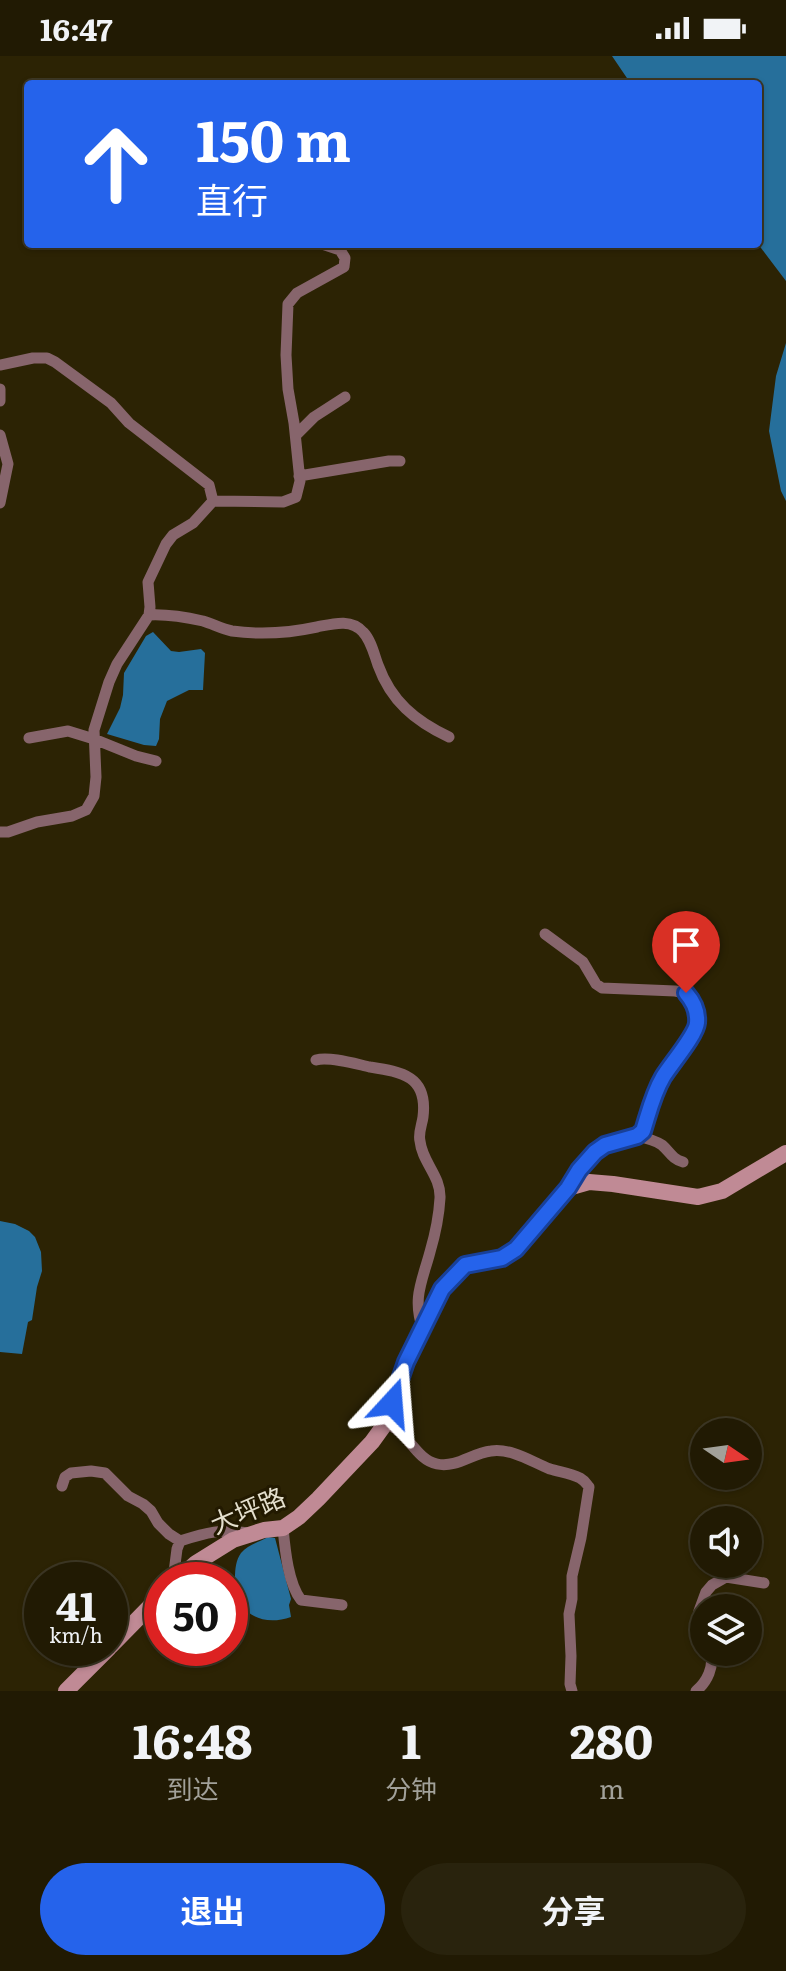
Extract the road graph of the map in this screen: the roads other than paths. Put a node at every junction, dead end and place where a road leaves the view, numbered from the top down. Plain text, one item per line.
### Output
1 (332, 248) edge
2 (0, 365) edge
3 (0, 389) edge
4 (345, 397) dead end
5 (0, 401) edge
6 (0, 435) edge
7 (296, 435) junction
8 (400, 461) dead end
9 (299, 476) junction
10 (213, 501) junction
11 (0, 503) edge
12 (149, 615) junction
13 (449, 737) dead end
14 (29, 738) dead end
15 (94, 739) junction
16 (156, 761) dead end
17 (0, 832) edge
18 (545, 934) dead end
19 (316, 1060) dead end
20 (637, 1136) junction
21 (786, 1153) edge
22 (683, 1162) dead end
23 (568, 1188) junction
24 (423, 1330) junction
25 (385, 1424) junction
26 (62, 1486) dead end
27 (283, 1528) junction
28 (253, 1534) junction
29 (180, 1541) junction
30 (176, 1562) edge
31 (199, 1562) edge
32 (764, 1583) dead end
33 (706, 1594) edge
34 (342, 1605) dead end
35 (144, 1613) edge
36 (128, 1629) edge
37 (92, 1666) edge
38 (711, 1666) edge
39 (66, 1691) edge
40 (572, 1691) edge
41 (696, 1691) edge

1 - 7 street
2 - 10 street
3 - 5 street
4 - 7 street
6 - 11 street
7 - 9 street
8 - 9 street
9 - 10 street
10 - 12 street
12 - 13 street
12 - 15 street
14 - 15 street
15 - 16 street
15 - 17 street
18 - 20 street
19 - 24 street
20 - 22 street
20 - 23 street
21 - 23 main road
23 - 24 main road, 大坪路
24 - 25 main road, 大坪路
25 - 27 main road, 大坪路
25 - 40 street
26 - 29 street
27 - 28 main road, 大坪路
27 - 34 street
28 - 29 street
28 - 31 main road, 大坪路
29 - 30 street
32 - 33 street
35 - 36 main road
37 - 39 main road
38 - 41 street

